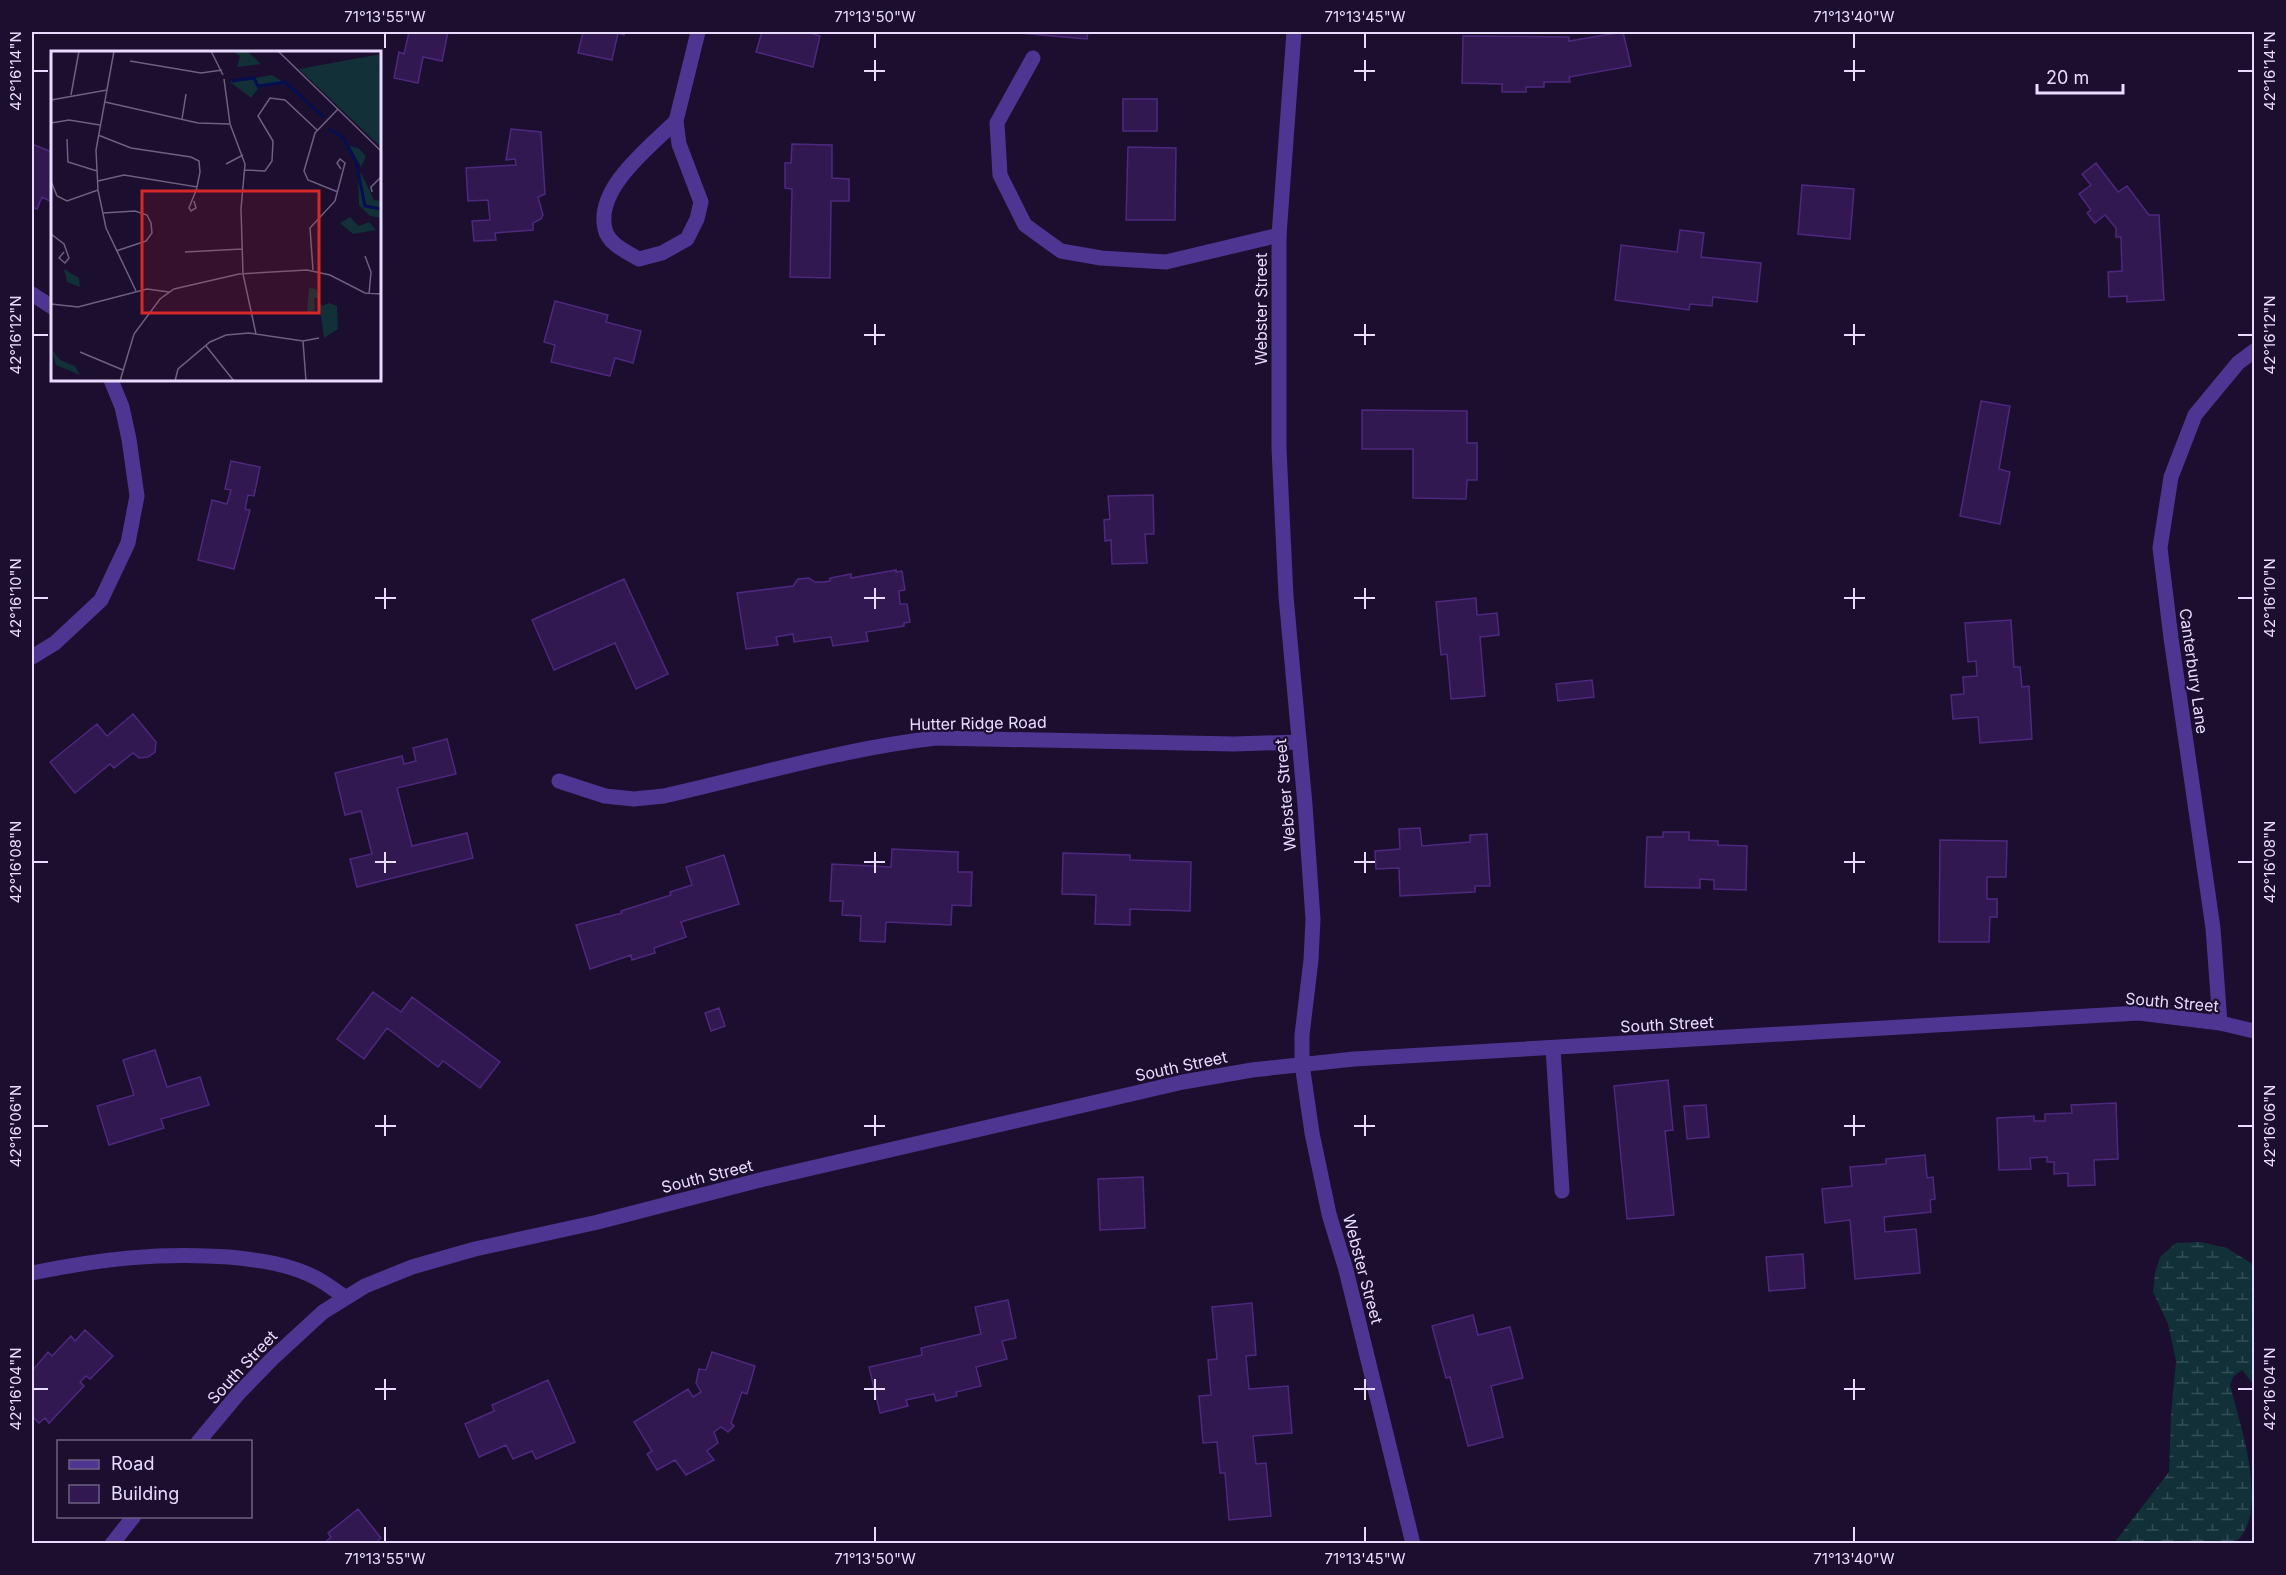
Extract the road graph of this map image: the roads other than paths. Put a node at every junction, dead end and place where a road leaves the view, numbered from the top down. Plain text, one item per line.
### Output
1 (698, 32) edge
2 (1294, 32) edge
3 (1033, 58) dead end
4 (676, 121) junction
5 (1279, 235) junction
6 (32, 294) edge
7 (51, 306) edge
8 (2254, 351) edge
9 (111, 381) edge
10 (32, 657) edge
11 (1299, 742) junction
12 (559, 781) dead end
13 (2220, 1023) junction
14 (2254, 1031) edge
15 (1553, 1048) junction
16 (1302, 1064) junction
17 (1562, 1191) dead end
18 (32, 1273) edge
19 (345, 1297) junction
20 (200, 1440) edge
21 (132, 1518) edge
22 (112, 1544) edge
23 (1413, 1544) edge

1 - 4 street
2 - 5 street, Webster Street
3 - 5 street
4 - 4 street
5 - 11 street, Webster Street
6 - 7 street
8 - 13 street, Canterbury Lane
9 - 10 street
11 - 12 street, Hutter Ridge Road
11 - 16 street, Webster Street
13 - 14 street, South Street
13 - 15 street, South Street
15 - 16 street, South Street
15 - 17 street
16 - 19 street, South Street
16 - 23 street, Webster Street
18 - 19 street
19 - 20 street, South Street
21 - 22 street

